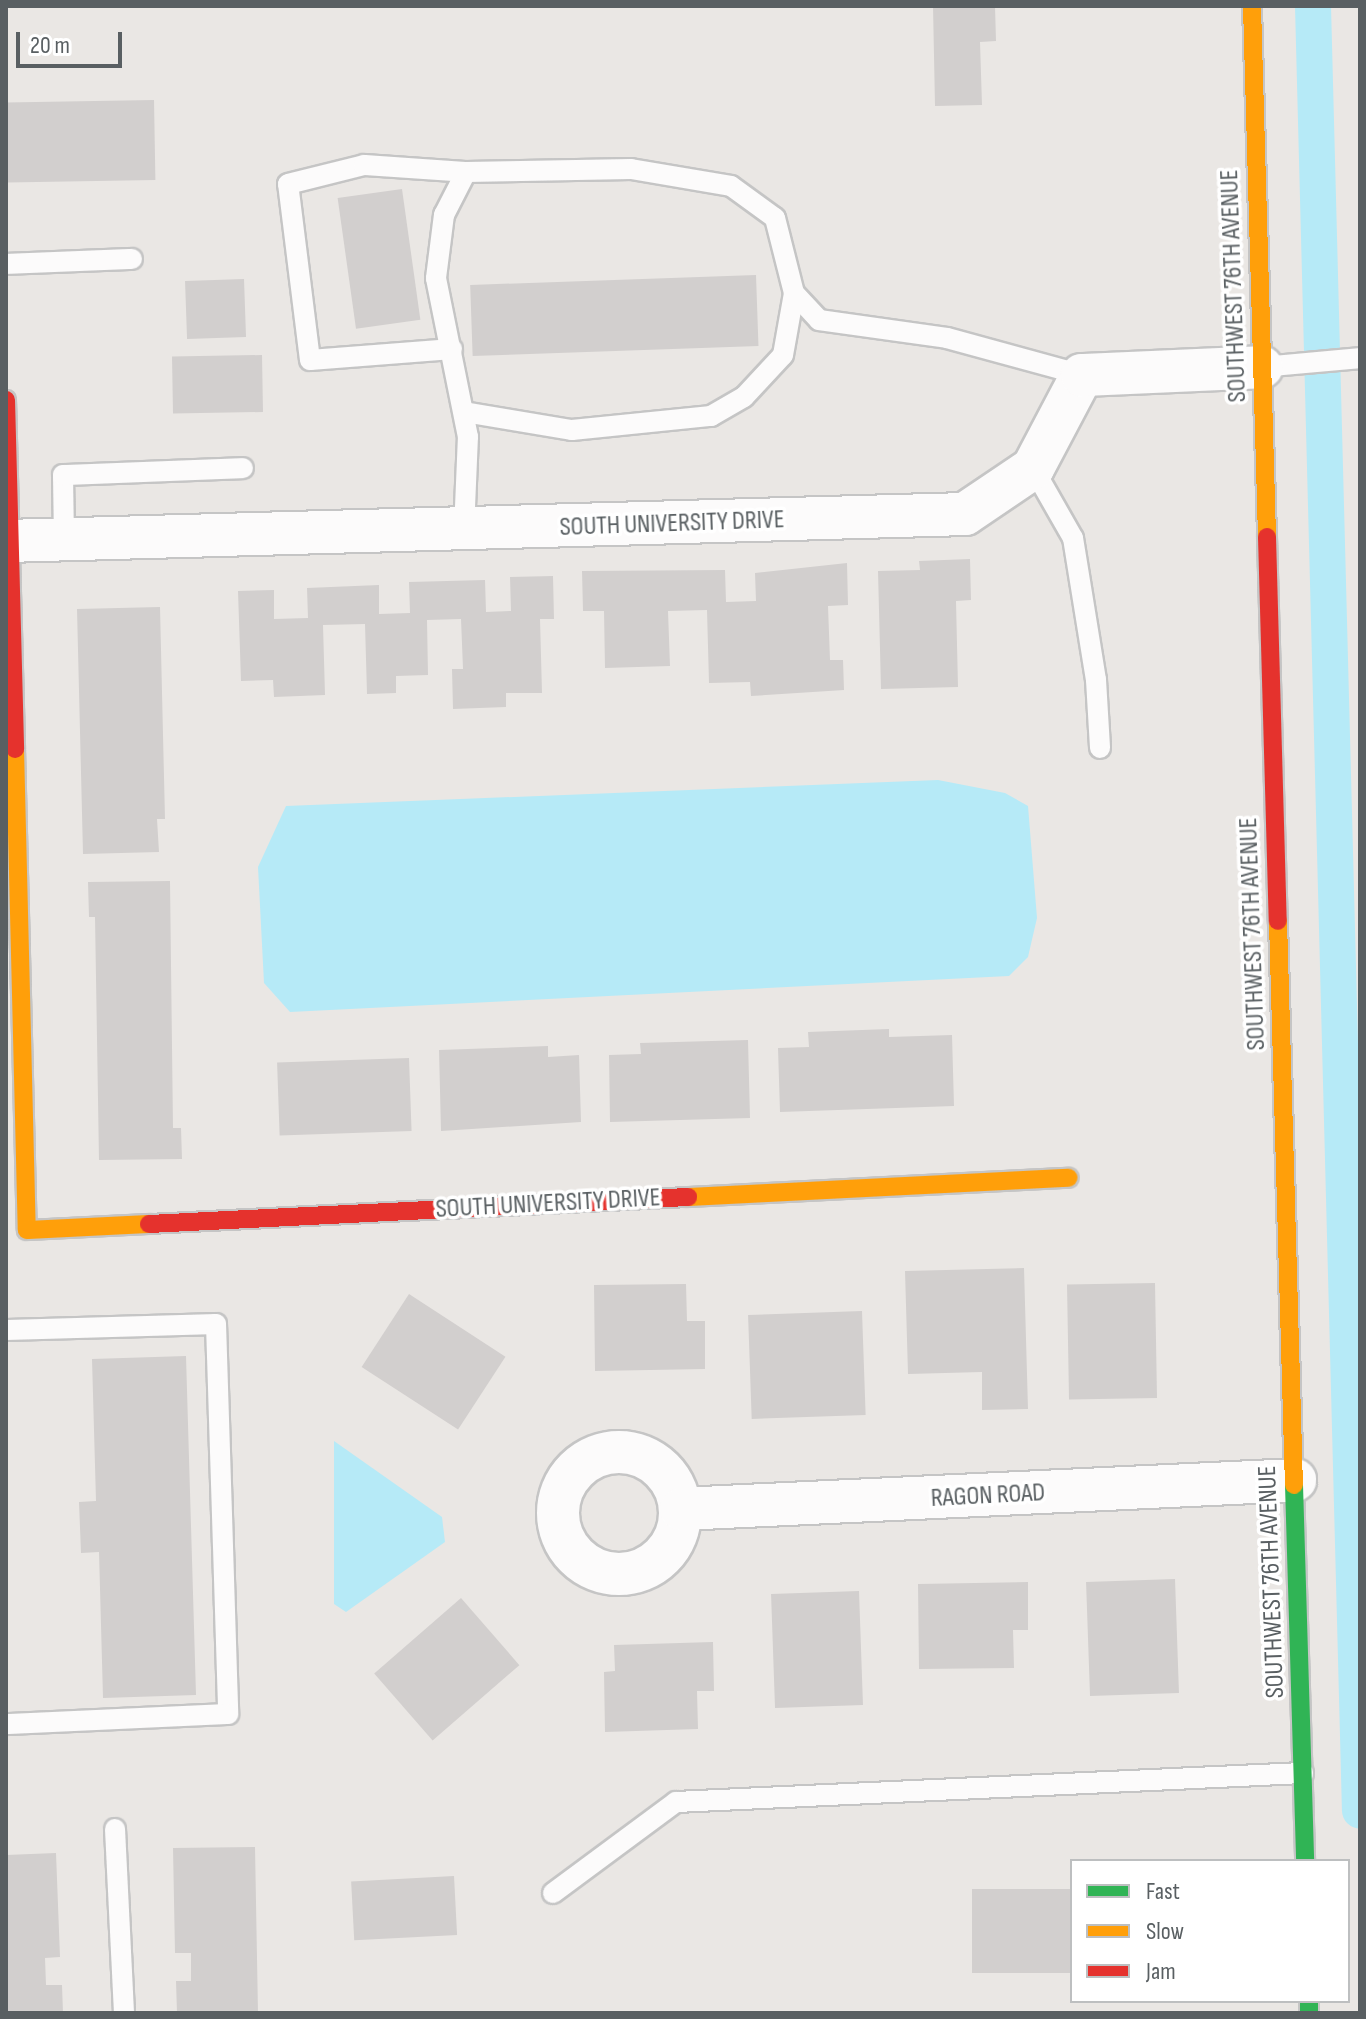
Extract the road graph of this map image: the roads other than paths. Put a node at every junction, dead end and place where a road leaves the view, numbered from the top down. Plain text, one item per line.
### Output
1 (1252, 6) edge
2 (466, 172) junction
3 (132, 259) dead end
4 (6, 264) edge
5 (794, 293) junction
6 (452, 349) junction
7 (1360, 358) edge
8 (1262, 367) junction
9 (1082, 375) junction
10 (6, 400) edge
11 (464, 412) junction
12 (243, 468) dead end
13 (1033, 468) junction
14 (464, 531) junction
15 (64, 539) junction
16 (9, 541) edge
17 (1100, 748) dead end
18 (1069, 1178) dead end
19 (17, 1231) edge
20 (6, 1330) edge
21 (1295, 1480) junction
22 (681, 1509) dead end
23 (6, 1724) edge
24 (1303, 1773) junction
25 (115, 1829) dead end
26 (1305, 1859) edge
27 (553, 1893) dead end
28 (124, 2013) edge

1 - 8 street, SOUTHWEST 76TH AVENUE
2 - 5 lane
2 - 6 lane
2 - 6 lane
3 - 4 lane
5 - 9 lane
5 - 11 lane
6 - 11 lane
7 - 8 lane
8 - 9 street
8 - 21 street, SOUTHWEST 76TH AVENUE
9 - 13 street, SOUTH UNIVERSITY DRIVE
10 - 16 street, SOUTH UNIVERSITY DRIVE
11 - 14 lane
12 - 15 lane
13 - 14 street, SOUTH UNIVERSITY DRIVE
13 - 17 lane
14 - 15 street, SOUTH UNIVERSITY DRIVE
15 - 16 street, SOUTH UNIVERSITY DRIVE
16 - 19 street, SOUTH UNIVERSITY DRIVE
18 - 19 street, SOUTH UNIVERSITY DRIVE
20 - 23 lane
21 - 22 street, RAGON ROAD
21 - 24 street, SOUTHWEST 76TH AVENUE
24 - 26 street, SOUTHWEST 76TH AVENUE
24 - 27 lane
25 - 28 lane

